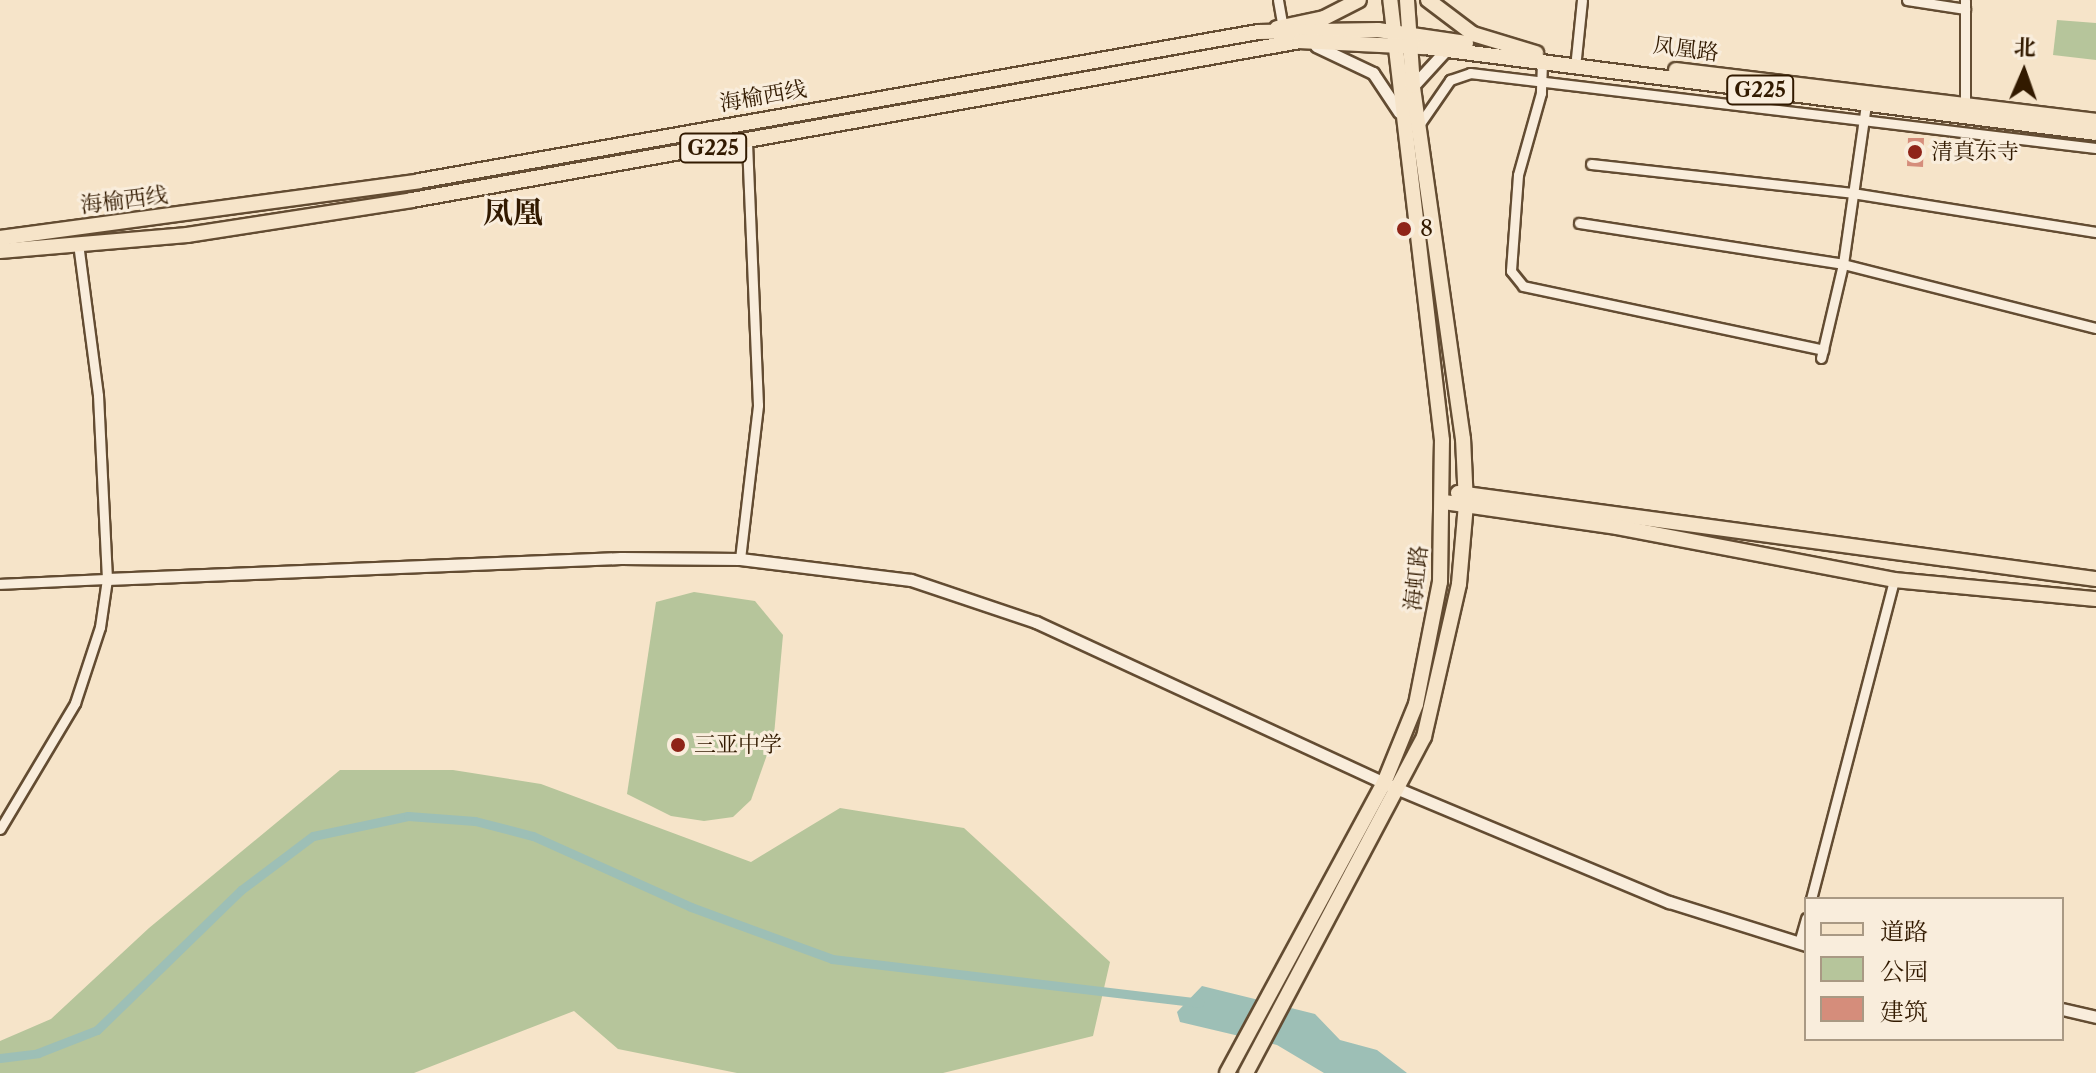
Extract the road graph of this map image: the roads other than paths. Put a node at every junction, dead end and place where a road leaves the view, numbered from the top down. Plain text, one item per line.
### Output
1 (1278, 0) edge
2 (1359, 0) edge
3 (1390, 0) edge
4 (1407, 0) edge
5 (1428, 0) edge
6 (1582, 0) edge
7 (1907, 0) edge
8 (1965, 5) edge
9 (1283, 27) junction
10 (1258, 32) junction
11 (1392, 38) junction
12 (1300, 41) junction
13 (1414, 42) junction
14 (1446, 50) junction
15 (1538, 57) junction
16 (1576, 58) junction
17 (1542, 82) junction
18 (1413, 86) junction
19 (1965, 110) junction
20 (1865, 111) junction
21 (1399, 112) junction
22 (2096, 121) edge
23 (1419, 125) junction
24 (2096, 133) edge
25 (747, 142) junction
26 (2096, 148) edge
27 (1591, 164) dead end
28 (1852, 193) junction
29 (1579, 223) dead end
30 (2096, 232) edge
31 (0, 238) edge
32 (78, 244) junction
33 (0, 251) edge
34 (1843, 264) junction
35 (2096, 328) edge
36 (1444, 498) junction
37 (1466, 498) junction
38 (740, 559) junction
39 (107, 579) junction
40 (2096, 579) edge
41 (1894, 580) junction
42 (0, 584) edge
43 (2096, 599) edge
44 (1384, 783) junction
45 (1399, 787) junction
46 (0, 829) edge
47 (1812, 897) edge
48 (1803, 944) edge
49 (2064, 1009) edge
50 (2096, 1017) edge
51 (1227, 1073) edge
52 (1246, 1073) edge

1 - 9 street
2 - 9 main road
3 - 11 main road
4 - 13 main road
5 - 15 main road, 凤凰路 / G225
6 - 16 street
7 - 8 street
8 - 19 street
9 - 10 main road
10 - 11 main road, 海榆西线 / G225
10 - 31 main road, 海榆西线 / G225
11 - 12 main road, 海榆西线 / G225
11 - 13 main road, 海榆西线 / G225
11 - 21 main road, 海虹路
12 - 21 street
12 - 25 main road, 海榆西线 / G225
13 - 14 main road, 凤凰路 / G225
13 - 15 main road, 海榆西线 / G225
13 - 18 main road, 海虹路
14 - 15 main road, 凤凰路 / G225
14 - 18 street
15 - 16 main road, 凤凰路 / G225
15 - 17 street
15 - 20 main road, 凤凰路 / G225
16 - 19 main road, 凤凰路 / G225
17 - 20 street
17 - 23 street
17 - 34 street
18 - 23 main road, 海虹路
19 - 20 main road, 凤凰路 / G225
19 - 22 main road, 凤凰路 / G225
19 - 24 main road, 凤凰路 / G225
20 - 26 street
20 - 28 street
21 - 36 main road, 海虹路
23 - 37 main road, 海虹路
25 - 32 main road, 海榆西线 / G225
25 - 38 street
27 - 28 street
28 - 30 street
28 - 34 street
29 - 34 street
32 - 33 main road, 海榆西线 / G225
32 - 39 street
34 - 35 street
36 - 37 main road
36 - 44 main road, 海虹路
37 - 40 main road
37 - 41 main road
37 - 45 main road, 海虹路
38 - 39 street
38 - 44 street
39 - 42 street
39 - 46 street
41 - 43 main road
41 - 47 street
44 - 45 street
44 - 51 main road, 海虹路
45 - 48 street
45 - 52 main road, 海虹路
49 - 50 street

